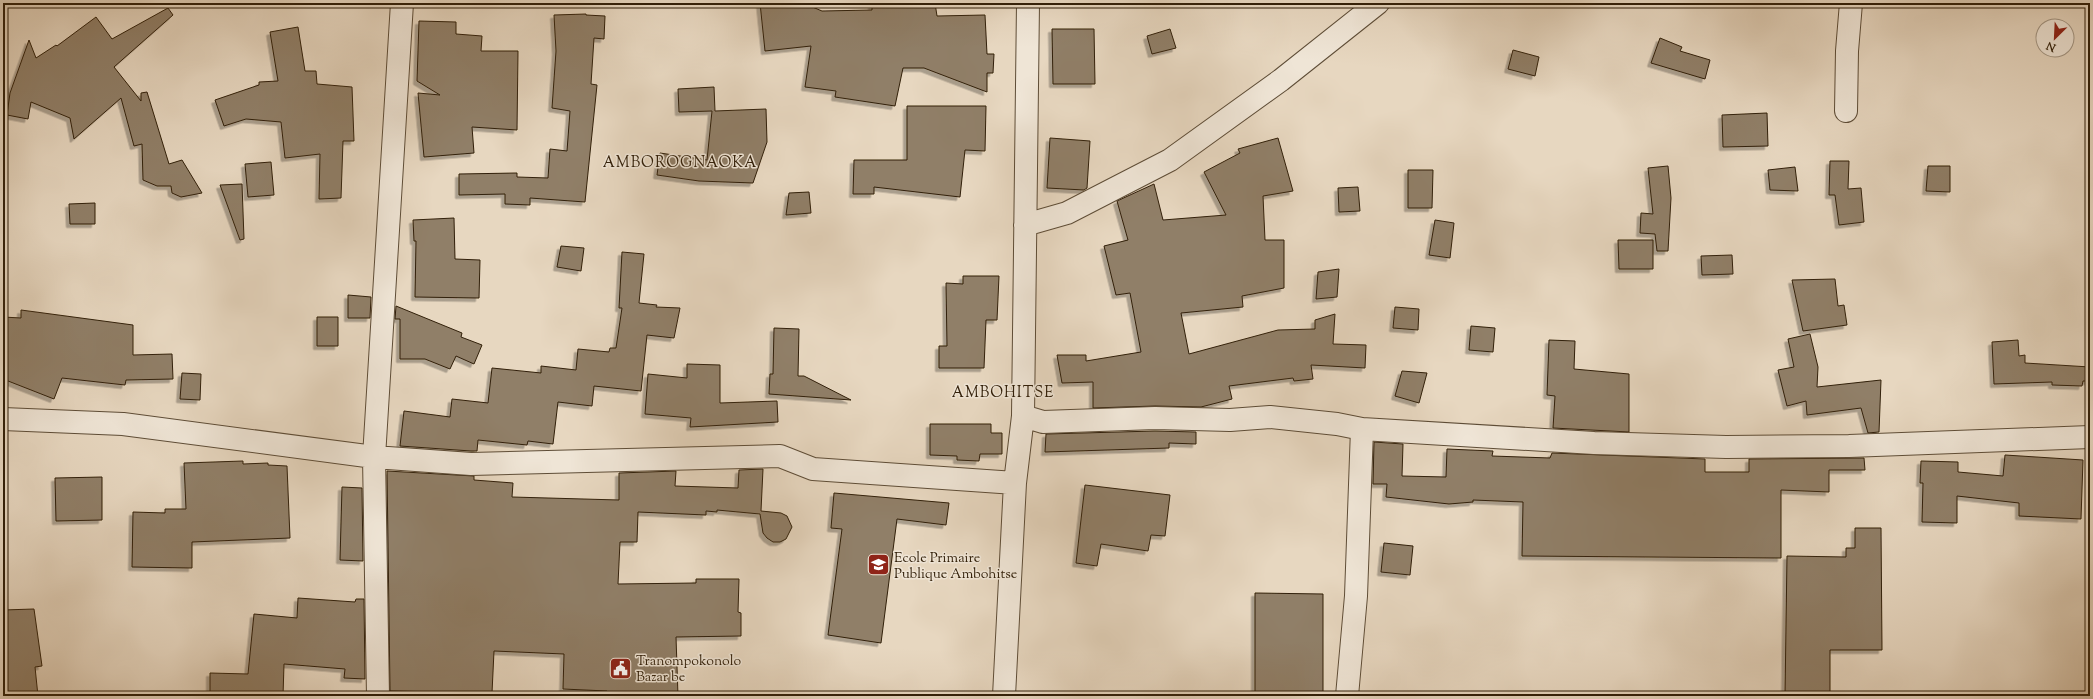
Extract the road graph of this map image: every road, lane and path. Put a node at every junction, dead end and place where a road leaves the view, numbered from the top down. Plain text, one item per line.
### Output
1 (402, 3) edge
2 (1028, 3) edge
3 (1378, 3) edge
4 (1851, 3) edge
5 (1846, 111) dead end
6 (1025, 225) junction
7 (1023, 416) junction
8 (3, 419) edge
9 (1362, 429) junction
10 (2090, 437) edge
11 (374, 457) junction
12 (1015, 483) junction
13 (378, 696) edge
14 (1004, 696) edge
15 (1348, 696) edge

1 - 11 street
2 - 6 street
3 - 6 street
4 - 5 street
6 - 7 street
7 - 9 street
7 - 12 street
8 - 11 street
9 - 10 street
9 - 15 street
11 - 12 street
11 - 13 street
12 - 14 street

